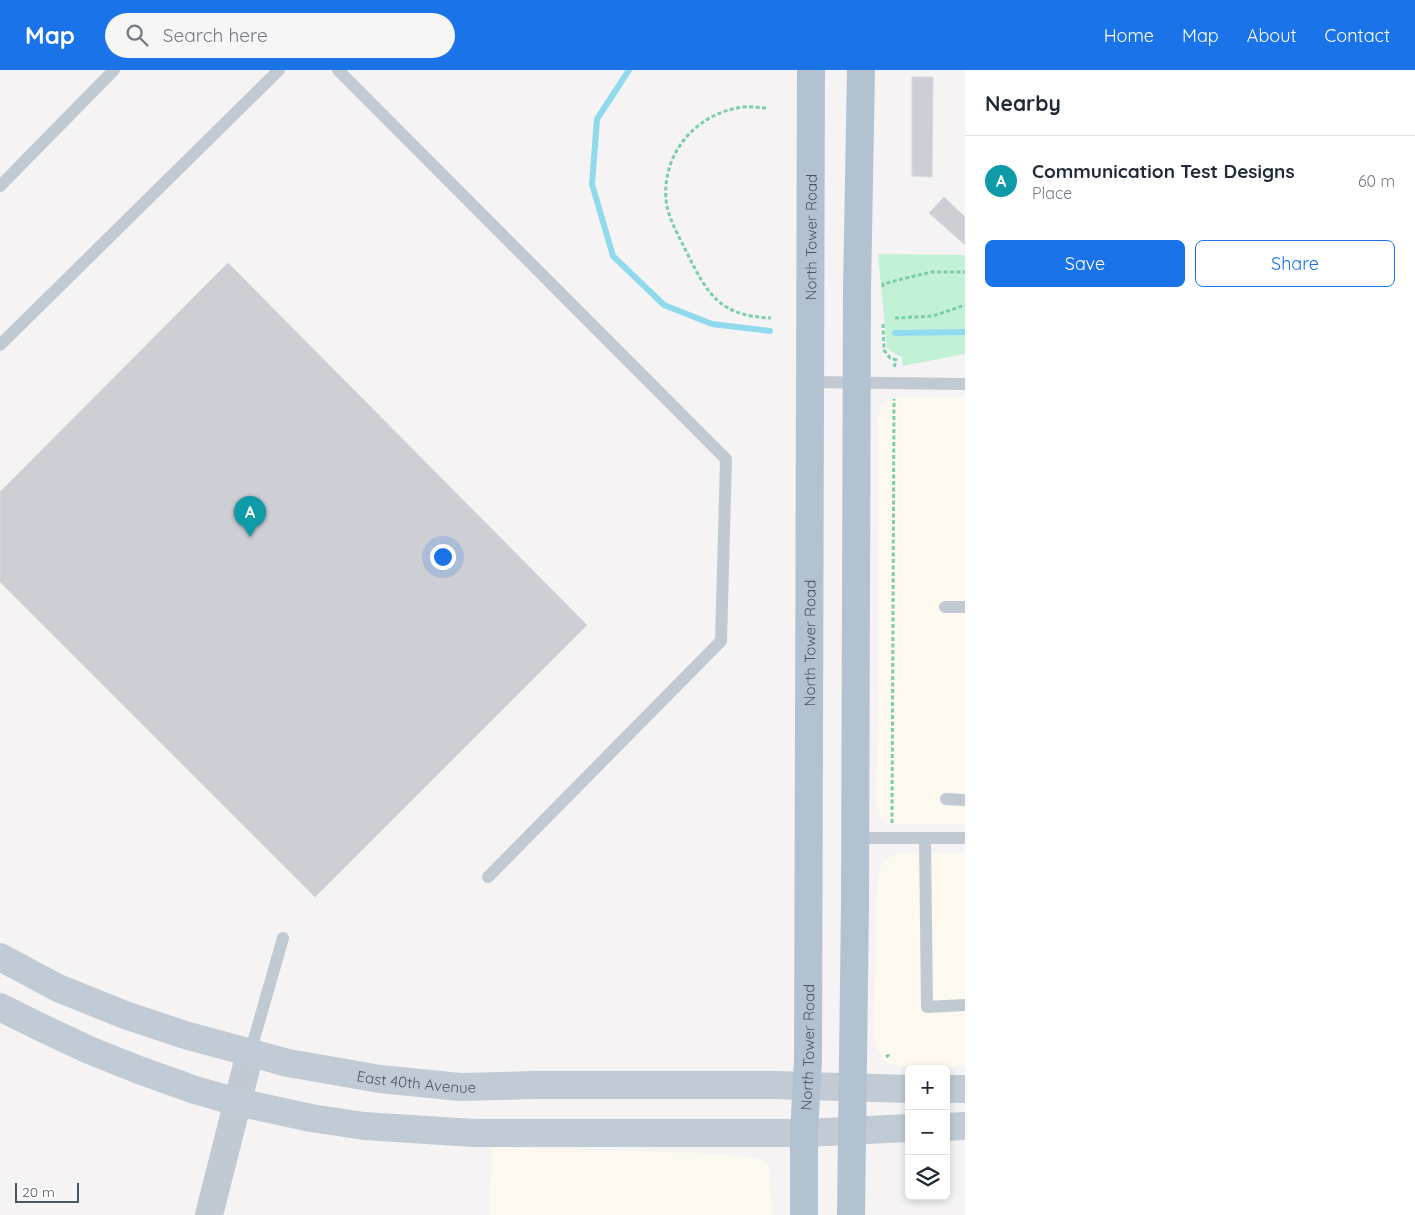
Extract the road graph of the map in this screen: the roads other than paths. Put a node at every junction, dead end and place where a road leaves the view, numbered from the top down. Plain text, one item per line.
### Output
1 (114, 70) edge
2 (279, 70) edge
3 (338, 70) edge
4 (811, 70) edge
5 (861, 70) edge
6 (0, 186) edge
7 (0, 345) edge
8 (810, 382) junction
9 (857, 382) junction
10 (965, 384) edge
11 (945, 607) dead end
12 (965, 607) edge
13 (946, 799) dead end
14 (965, 800) edge
15 (855, 838) junction
16 (925, 838) junction
17 (965, 838) edge
18 (488, 877) dead end
19 (283, 938) dead end
20 (0, 957) edge
21 (965, 1005) edge
22 (0, 1006) edge
23 (250, 1053) junction
24 (807, 1086) junction
25 (852, 1087) junction
26 (950, 1089) edge
27 (965, 1089) edge
28 (905, 1090) edge
29 (237, 1102) junction
30 (965, 1126) edge
31 (950, 1127) edge
32 (905, 1128) edge
33 (851, 1132) junction
34 (804, 1133) junction
35 (209, 1215) edge
36 (804, 1215) edge
37 (851, 1215) edge

1 - 6 lane
2 - 7 lane
3 - 18 lane
4 - 8 main road, North Tower Road
5 - 9 main road
8 - 9 lane
8 - 24 main road, North Tower Road
9 - 10 lane
9 - 15 main road
11 - 12 lane
13 - 14 lane
15 - 16 lane
15 - 25 main road
16 - 17 lane
16 - 21 lane
19 - 23 lane
20 - 23 main road, East 40th Avenue
22 - 29 main road
23 - 24 main road, East 40th Avenue
23 - 29 street
24 - 25 main road, East 40th Avenue
24 - 34 main road, North Tower Road
25 - 28 main road, East 40th Avenue
25 - 33 main road
26 - 27 main road
29 - 34 main road
29 - 35 street
30 - 31 main road
32 - 33 main road
33 - 34 main road
33 - 37 main road
34 - 36 main road, North Tower Road

